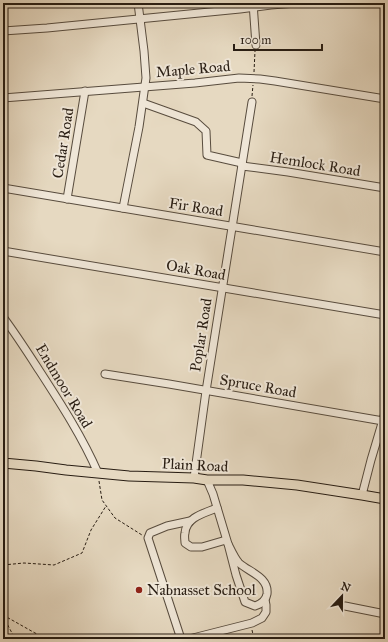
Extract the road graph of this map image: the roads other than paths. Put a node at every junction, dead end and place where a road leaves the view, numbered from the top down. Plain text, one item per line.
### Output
1 (138, 3) edge
2 (296, 3) edge
3 (357, 3) edge
4 (370, 3) edge
5 (253, 5) edge
6 (139, 18) junction
7 (3, 31) edge
8 (256, 45) dead end
9 (145, 86) junction
10 (85, 92) junction
11 (3, 98) edge
12 (385, 99) edge
13 (252, 102) dead end
14 (143, 103) junction
15 (242, 165) junction
16 (3, 188) edge
17 (385, 188) edge
18 (67, 199) junction
19 (123, 208) junction
20 (232, 226) junction
21 (3, 251) edge
22 (385, 252) edge
23 (222, 288) junction
24 (385, 315) edge
25 (3, 317) edge
26 (105, 374) dead end
27 (206, 391) junction
28 (385, 413) edge
29 (383, 421) junction
30 (3, 464) edge
31 (98, 473) junction
32 (194, 478) junction
33 (207, 480) junction
34 (362, 495) junction
35 (385, 499) edge
36 (217, 508) junction
37 (190, 521) junction
38 (227, 542) junction
39 (265, 600) junction
40 (345, 606) dead end
41 (385, 614) edge
42 (181, 639) edge
43 (189, 639) edge

1 - 6 street
2 - 5 street
3 - 4 street
5 - 6 street
5 - 8 street
6 - 7 street
6 - 9 street
9 - 10 street, Maple Road
9 - 12 street, Maple Road
9 - 14 street
10 - 11 street, Maple Road
10 - 18 street, Cedar Road
13 - 15 street, Poplar Road
14 - 15 street, Hemlock Road
14 - 19 street
15 - 17 street, Hemlock Road
15 - 20 street, Poplar Road
16 - 18 street, Fir Road
18 - 19 street, Fir Road
19 - 20 street, Fir Road
20 - 22 street, Fir Road
20 - 23 street, Poplar Road
21 - 23 street, Oak Road
23 - 24 street, Oak Road
23 - 27 street, Poplar Road
25 - 31 street, Endmoor Road
26 - 27 street, Spruce Road
27 - 29 street, Spruce Road
27 - 32 street, Poplar Road
28 - 29 street
29 - 34 street
30 - 31 main road, Plain Road
31 - 32 main road, Plain Road
32 - 33 main road, Plain Road
33 - 34 main road, Plain Road
33 - 36 street
34 - 35 main road, Plain Road
36 - 37 street
36 - 38 street
37 - 38 street
37 - 42 street
38 - 39 street
38 - 39 street
39 - 43 street
40 - 41 street

